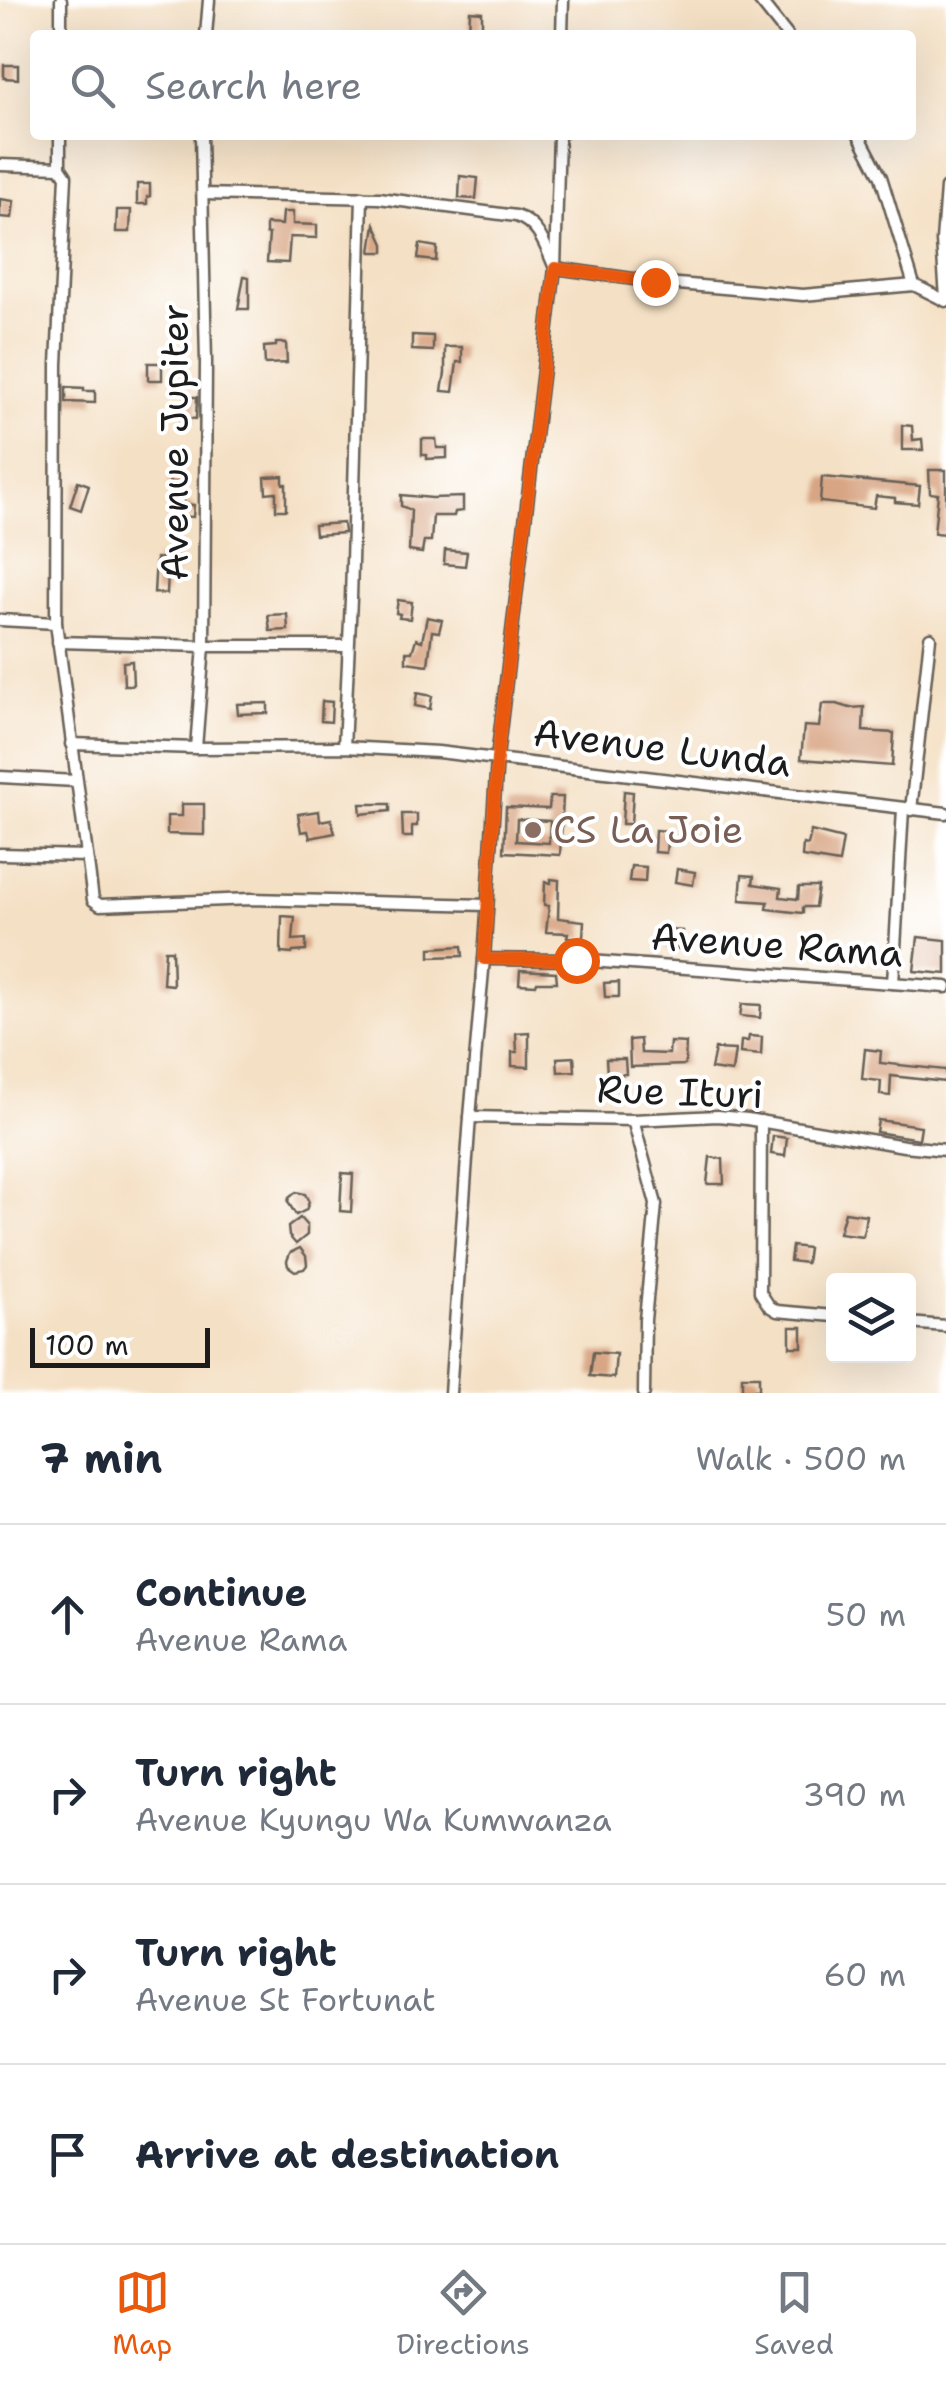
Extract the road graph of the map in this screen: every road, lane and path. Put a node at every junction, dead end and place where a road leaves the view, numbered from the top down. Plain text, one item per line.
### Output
1 (61, 0) edge
2 (210, 0) edge
3 (563, 0) edge
4 (759, 0) edge
5 (61, 30) edge
6 (207, 30) edge
7 (562, 30) edge
8 (783, 30) edge
9 (60, 140) edge
10 (201, 140) edge
11 (559, 140) edge
12 (862, 140) edge
13 (0, 166) edge
14 (60, 167) junction
15 (946, 188) edge
16 (203, 194) junction
17 (362, 197) junction
18 (555, 268) junction
19 (914, 285) junction
20 (946, 299) edge
21 (0, 620) edge
22 (56, 623) junction
23 (930, 638) dead end
24 (58, 642) junction
25 (204, 646) junction
26 (348, 646) junction
27 (72, 744) junction
28 (344, 747) junction
29 (196, 748) junction
30 (497, 758) junction
31 (0, 777) edge
32 (76, 781) junction
33 (907, 810) junction
34 (946, 813) edge
35 (0, 854) edge
36 (87, 856) junction
37 (486, 905) junction
38 (484, 959) junction
39 (893, 983) junction
40 (946, 987) edge
41 (470, 1116) junction
42 (633, 1120) junction
43 (761, 1122) junction
44 (946, 1150) edge
45 (826, 1315) edge
46 (916, 1324) edge
47 (946, 1326) edge
48 (450, 1393) edge
49 (644, 1393) edge

1 - 5 street
2 - 6 street
3 - 7 street
4 - 8 street
9 - 14 street
10 - 16 street, Avenue Jupiter
11 - 18 street
12 - 19 street
13 - 14 street
14 - 22 street
15 - 20 street
16 - 17 street
16 - 25 street, Avenue Jupiter
17 - 18 street
17 - 26 street
18 - 19 street
18 - 30 street
19 - 20 street
21 - 22 street
22 - 24 street
23 - 33 street
24 - 25 street
24 - 27 street
25 - 26 street
25 - 29 street, Avenue Jupiter
26 - 28 street
27 - 29 street, Avenue Lunda
27 - 32 street
28 - 29 street, Avenue Lunda
28 - 30 street, Avenue Lunda
30 - 33 street, Avenue Lunda
30 - 37 street
31 - 32 street
32 - 36 street
33 - 34 street, Avenue Lunda
33 - 39 street
35 - 36 street
36 - 37 street
37 - 38 street
38 - 39 street, Avenue Rama
38 - 41 street
39 - 40 street, Avenue Rama
41 - 42 street, Rue Ituri
41 - 48 street
42 - 43 street, Rue Ituri
42 - 49 street
43 - 44 street, Rue Ituri
43 - 45 street
46 - 47 street

